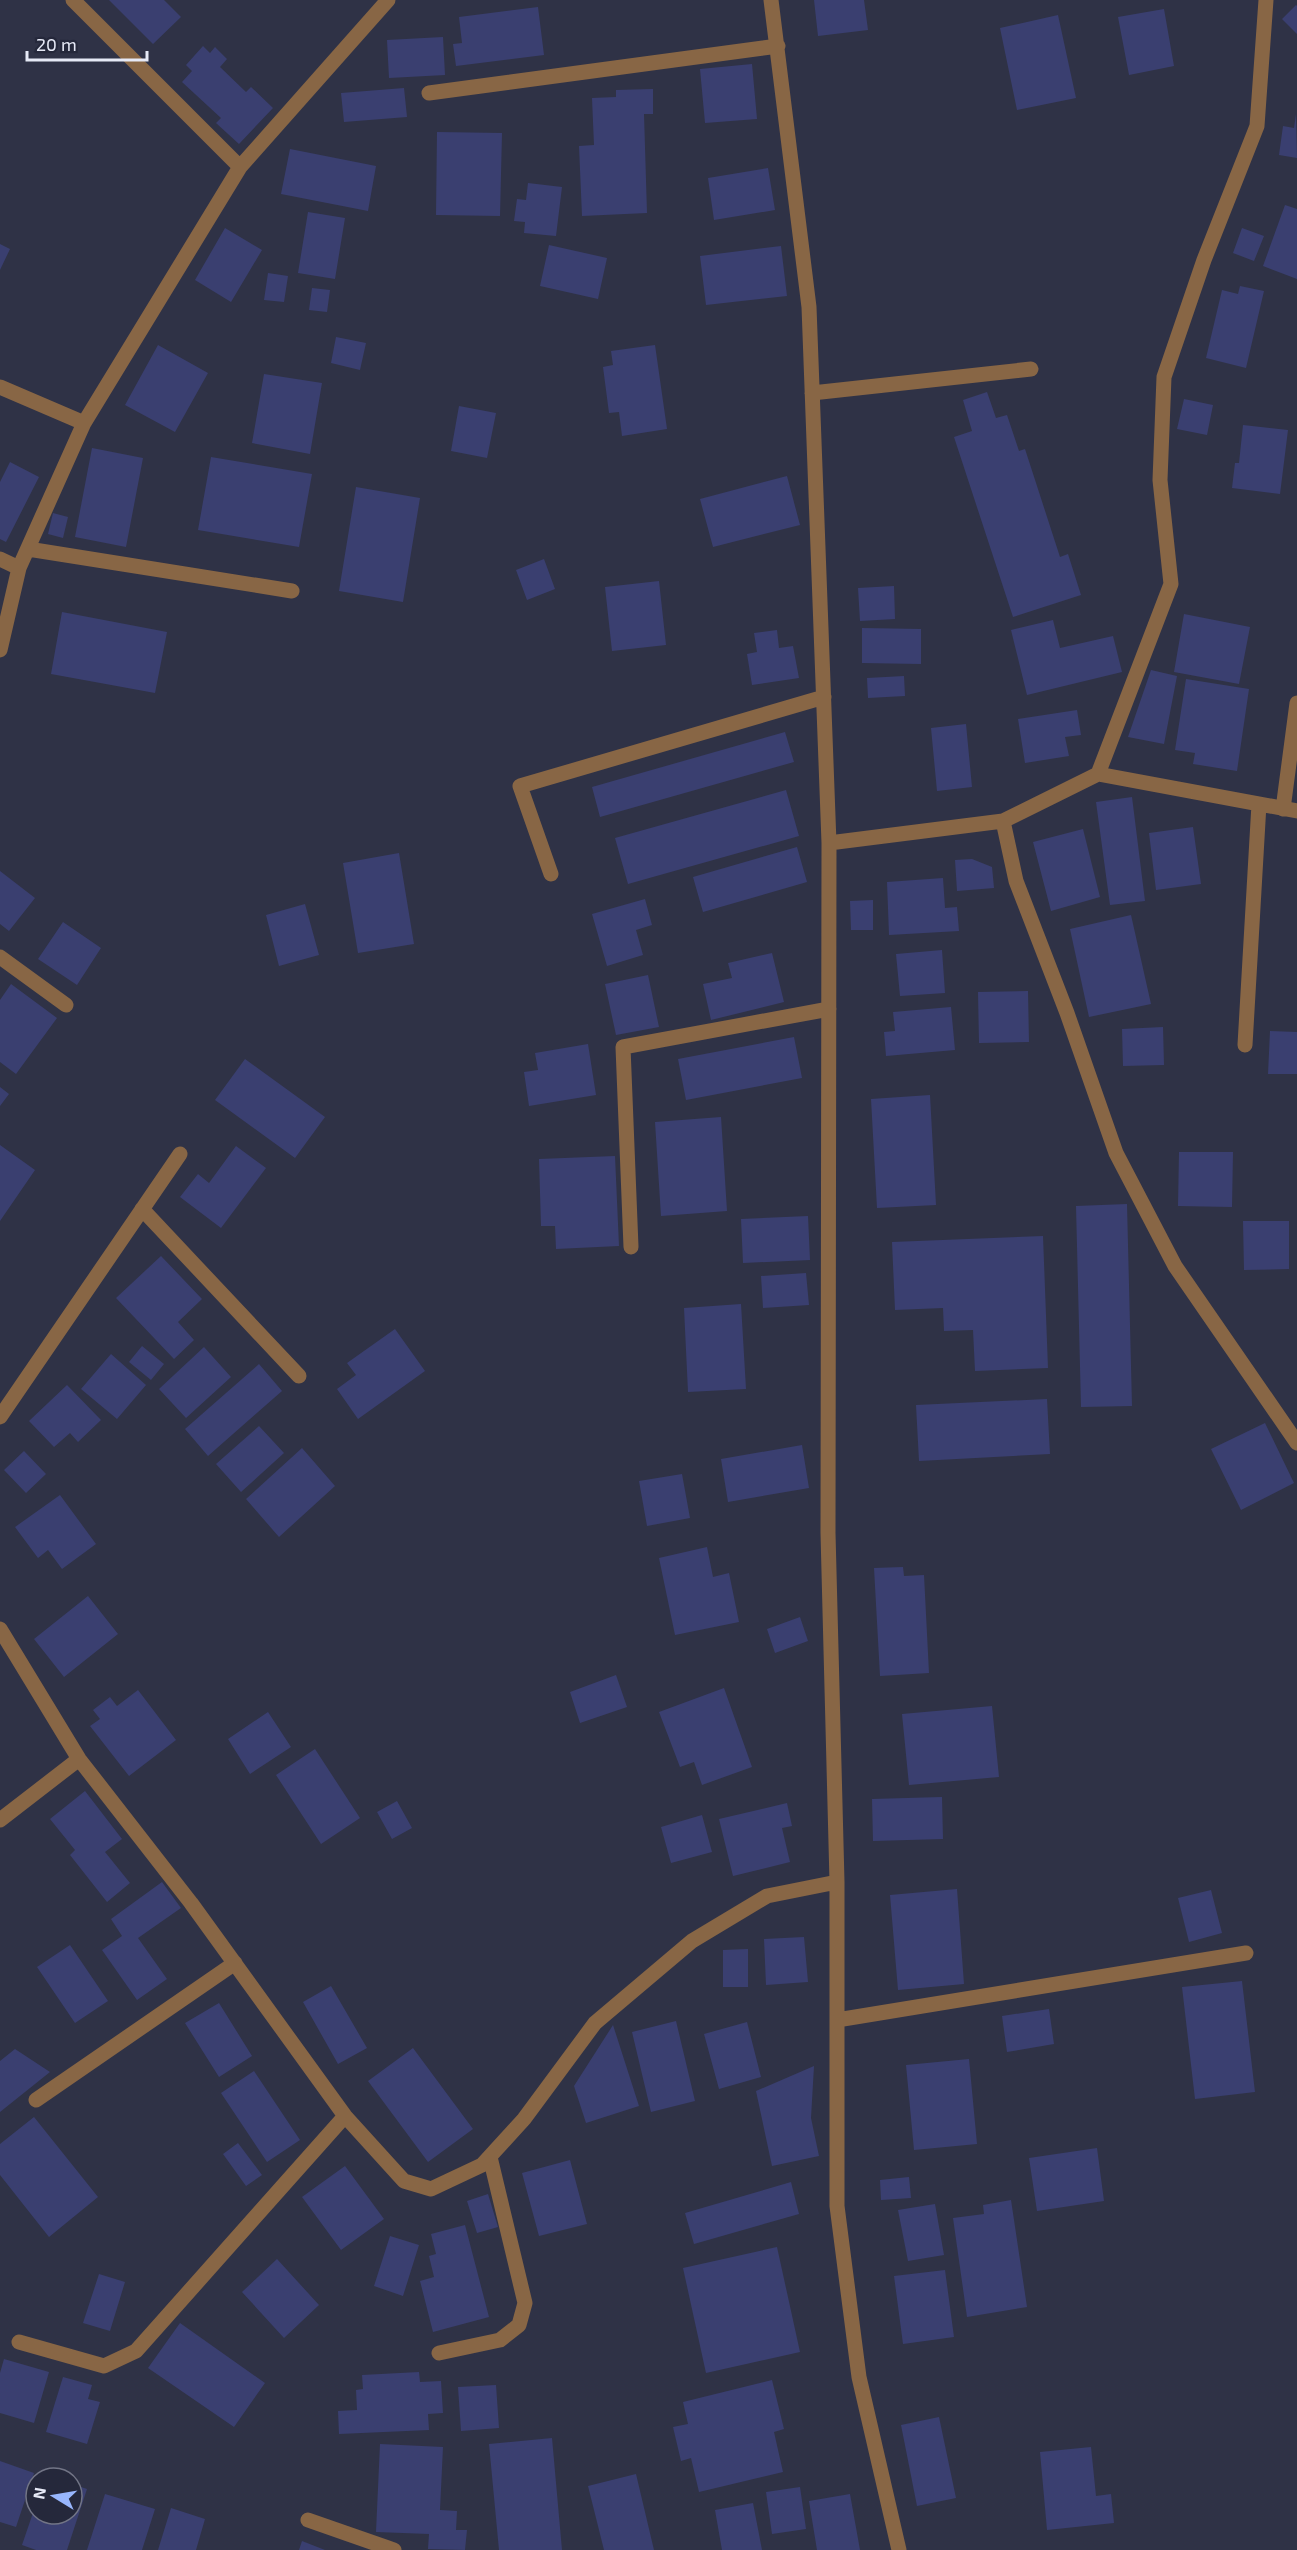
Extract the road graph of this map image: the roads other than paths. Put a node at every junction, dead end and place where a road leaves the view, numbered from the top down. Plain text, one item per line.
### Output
1 (73, 0) edge
2 (388, 0) edge
3 (771, 0) edge
4 (1266, 0) edge
5 (778, 46) junction
6 (429, 93) dead end
7 (240, 166) junction
8 (1031, 369) dead end
9 (0, 387) edge
10 (812, 393) junction
11 (84, 423) junction
12 (28, 549) junction
13 (0, 559) edge
14 (19, 568) junction
15 (292, 591) dead end
16 (0, 650) edge
17 (824, 697) junction
18 (1297, 703) edge
19 (1098, 774) junction
20 (1259, 804) junction
21 (1290, 810) edge
22 (1003, 821) junction
23 (829, 843) junction
24 (550, 874) dead end
25 (0, 957) edge
26 (66, 1005) dead end
27 (829, 1010) junction
28 (1245, 1045) dead end
29 (180, 1154) dead end
30 (142, 1209) junction
31 (631, 1247) dead end
32 (299, 1376) dead end
33 (0, 1416) edge
34 (1297, 1443) edge
35 (0, 1629) edge
36 (79, 1759) junction
37 (0, 1820) edge
38 (837, 1882) junction
39 (1246, 1953) dead end
40 (235, 1963) junction
41 (837, 2020) junction
42 (36, 2100) dead end
43 (345, 2116) junction
44 (490, 2157) junction
45 (19, 2342) dead end
46 (439, 2353) dead end
47 (308, 2520) dead end
48 (394, 2550) edge
49 (899, 2550) edge

1 - 7 street
2 - 7 street
3 - 5 street
4 - 19 street
5 - 6 street
5 - 10 street
7 - 11 street
8 - 10 street
9 - 11 street
10 - 17 street
11 - 12 street
12 - 14 street
12 - 15 street
13 - 14 street
14 - 16 street
17 - 23 street
17 - 24 street
18 - 21 street
19 - 20 street
19 - 22 street
20 - 21 street
20 - 28 street
22 - 23 street
22 - 34 street
23 - 27 street
25 - 26 street
27 - 31 street
27 - 38 street
29 - 30 street
30 - 32 street
30 - 33 street
35 - 36 street
36 - 37 street
36 - 40 street
38 - 41 street
38 - 44 street
39 - 41 street
40 - 42 street
40 - 43 street
41 - 49 street
43 - 44 street
43 - 45 street
44 - 46 street
47 - 48 street

